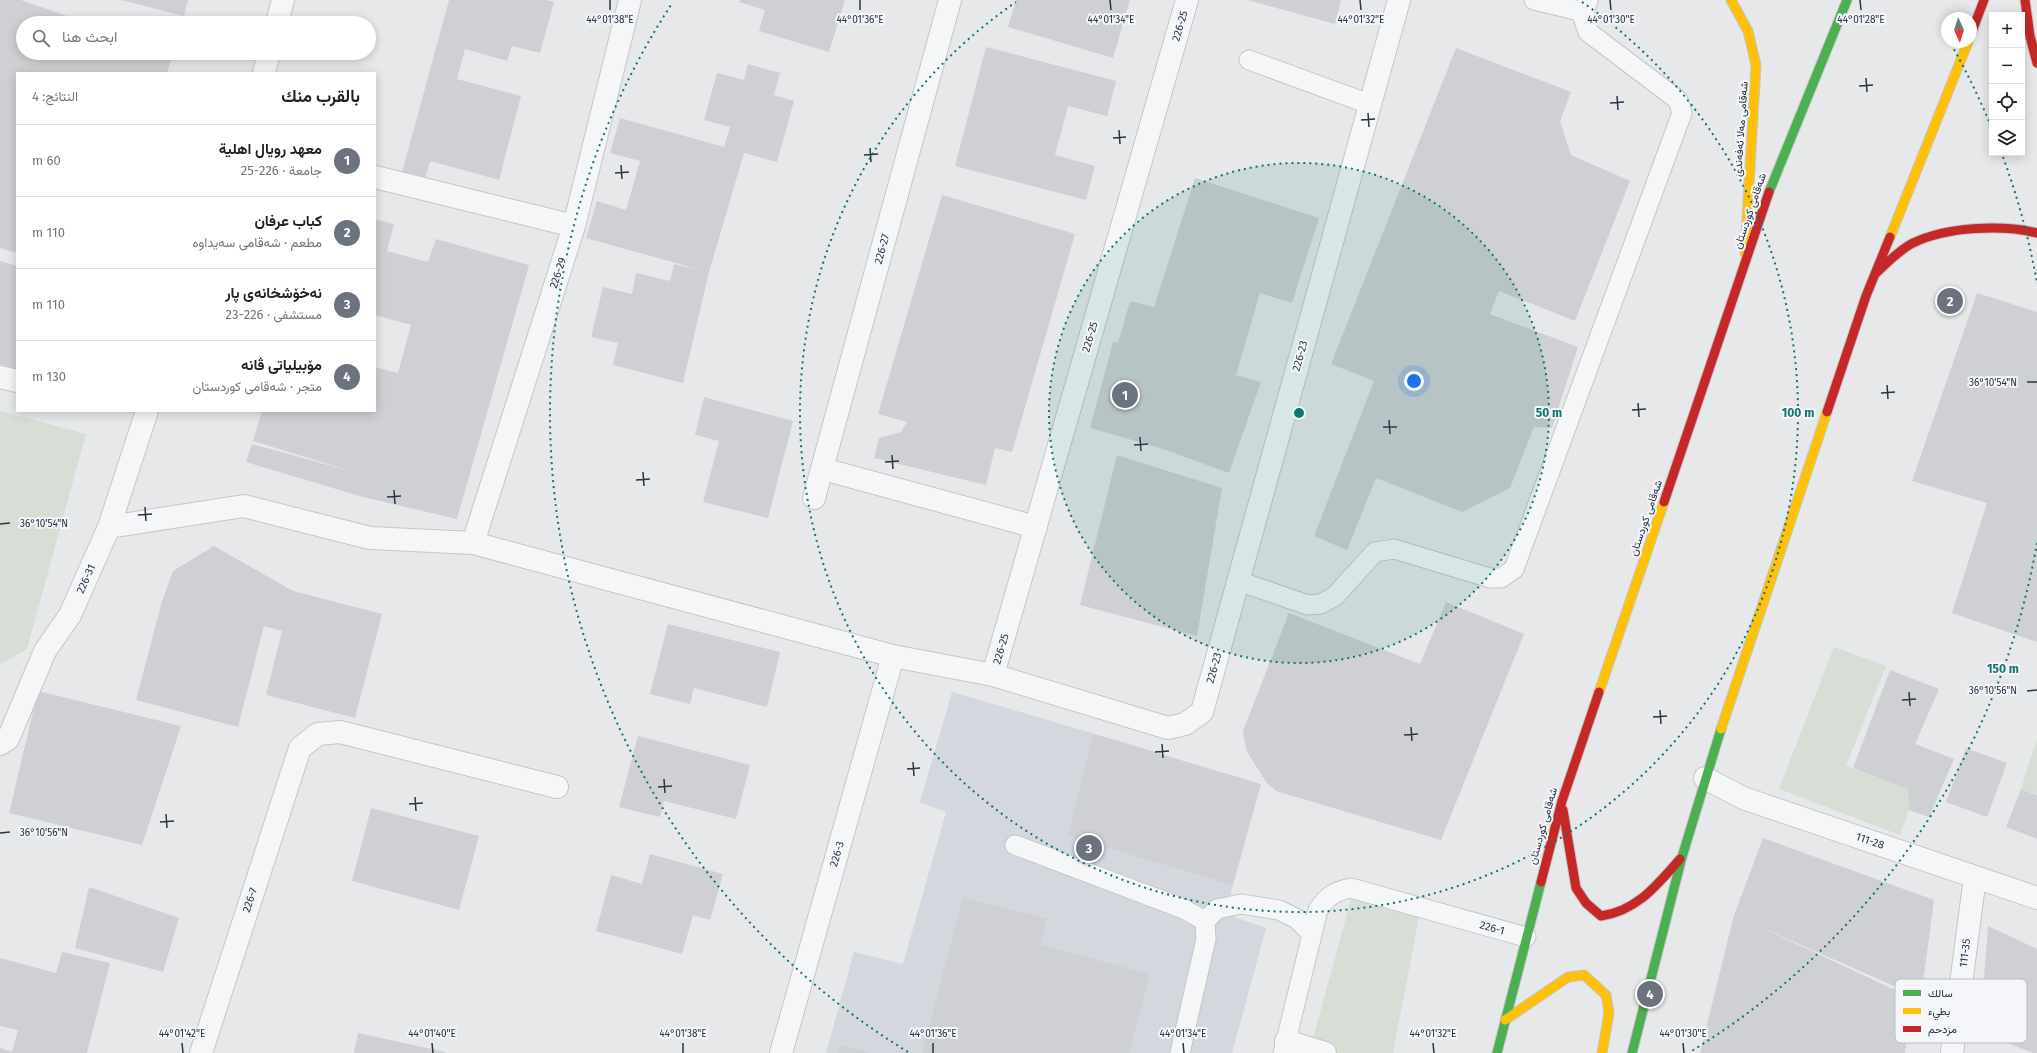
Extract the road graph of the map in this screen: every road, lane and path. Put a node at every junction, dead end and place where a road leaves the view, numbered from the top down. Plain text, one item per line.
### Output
1 (283, 0) edge
2 (630, 0) edge
3 (950, 0) edge
4 (1187, 0) edge
5 (1399, 0) edge
6 (1534, 0) edge
7 (1731, 0) edge
8 (1847, 0) edge
9 (1984, 0) edge
10 (2025, 0) edge
11 (1586, 6) edge
12 (279, 16) edge
13 (1977, 18) edge
14 (1966, 48) edge
15 (267, 60) edge
16 (1249, 60) dead end
17 (2037, 64) edge
18 (264, 72) edge
19 (1369, 104) junction
20 (376, 177) edge
21 (574, 226) junction
22 (2037, 233) edge
23 (1744, 266) junction
24 (1875, 274) junction
25 (0, 377) edge
26 (16, 381) edge
27 (142, 412) edge
28 (823, 468) junction
29 (814, 498) dead end
30 (109, 527) junction
31 (1036, 528) junction
32 (473, 543) junction
33 (1238, 580) junction
34 (893, 656) junction
35 (993, 675) junction
36 (4, 742) edge
37 (1705, 778) junction
38 (557, 787) dead end
39 (1562, 801) junction
40 (1016, 845) dead end
41 (1682, 857) junction
42 (1975, 877) junction
43 (2037, 898) edge
44 (1205, 921) junction
45 (1311, 933) junction
46 (1526, 937) junction
47 (1962, 979) edge
48 (1504, 1020) junction
49 (1953, 1043) edge
50 (1284, 1047) edge
51 (201, 1053) edge
52 (781, 1053) edge
53 (1180, 1053) edge
54 (1325, 1053) edge
55 (1496, 1053) edge
56 (1602, 1053) edge
57 (1632, 1053) edge
58 (1952, 1053) edge

1 - 12 street
2 - 21 street, 226-29
3 - 28 street, 226-27
4 - 31 street, 226-25
5 - 19 street, 226-23
6 - 11 lane
7 - 23 main road, شەقامی مەلا ئەفەندی
8 - 23 main road, شەقامی کوردستان
9 - 13 main road
10 - 17 main road
11 - 33 lane
14 - 24 main road
15 - 18 street
16 - 19 lane
19 - 33 street, 226-23
20 - 21 street
21 - 32 street, 226-29
22 - 24 main road
23 - 39 main road, شەقامی کوردستان
24 - 37 main road
25 - 26 street
27 - 30 street, 226-31
28 - 29 street, 226-27
28 - 31 street
30 - 32 street
30 - 36 street, 226-31
31 - 35 street, 226-25
32 - 34 street
33 - 35 street, 226-23
34 - 35 street
34 - 52 street, 226-3
37 - 41 main road
37 - 42 street, 111-28
38 - 51 street, 226-7
39 - 41 main road
39 - 46 main road, شەقامی کوردستان
40 - 44 lane
41 - 57 main road
42 - 43 street, 111-28
42 - 47 street, 111-35
44 - 45 lane
44 - 53 lane
45 - 46 lane, 226-1
45 - 50 lane, 226-1
46 - 48 main road, شەقامی کوردستان
48 - 55 main road, شەقامی کوردستان
48 - 56 main road
49 - 58 street, 111-35
50 - 54 street

